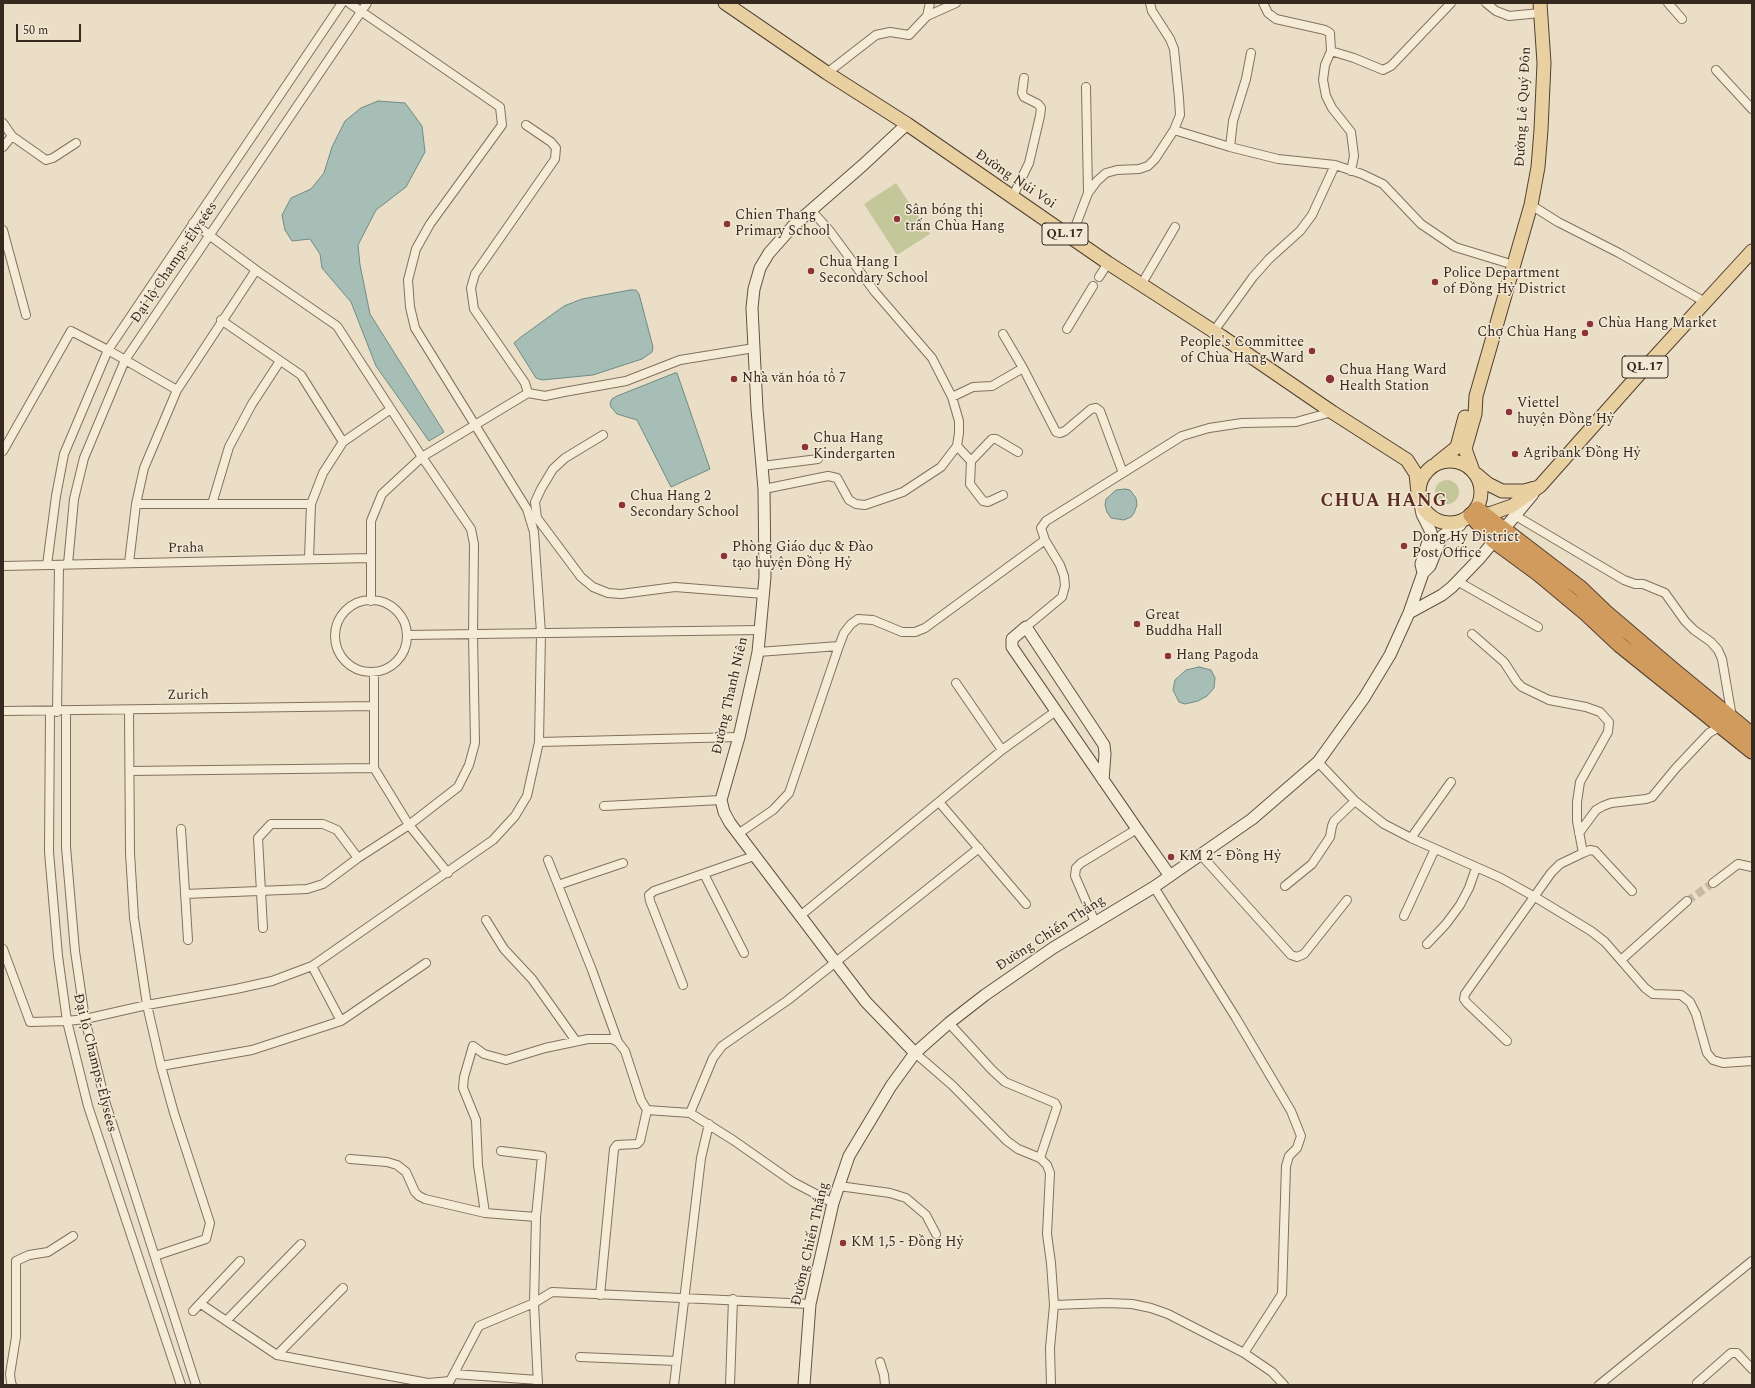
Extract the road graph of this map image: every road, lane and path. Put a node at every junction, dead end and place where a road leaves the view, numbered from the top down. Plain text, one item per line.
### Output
1 (342, 3) edge
2 (349, 3) edge
3 (367, 3) edge
4 (725, 3) edge
5 (930, 3) edge
6 (956, 3) edge
7 (1150, 3) edge
8 (1263, 3) edge
9 (1451, 3) edge
10 (1486, 3) edge
11 (1668, 3) edge
12 (1540, 8) edge
13 (361, 11) junction
14 (927, 16) junction
15 (1682, 19) dead end
16 (1331, 51) junction
17 (1251, 54) dead end
18 (1716, 70) dead end
19 (827, 73) junction
20 (1024, 78) dead end
21 (1086, 87) dead end
22 (1752, 109) edge
23 (3, 123) edge
24 (907, 124) junction
25 (526, 125) dead end
26 (1174, 130) junction
27 (12, 136) junction
28 (76, 143) dead end
29 (3, 147) edge
30 (1230, 147) junction
31 (1335, 165) junction
32 (1352, 171) junction
33 (1088, 193) junction
34 (1012, 198) junction
35 (1531, 205) junction
36 (811, 210) junction
37 (194, 223) junction
38 (1175, 227) dead end
39 (3, 230) edge
40 (209, 235) junction
41 (1070, 238) junction
42 (1752, 251) edge
43 (1108, 263) junction
44 (1514, 266) junction
45 (256, 270) junction
46 (1099, 277) dead end
47 (1141, 285) junction
48 (1093, 286) dead end
49 (1705, 302) junction
50 (26, 315) dead end
51 (221, 320) junction
52 (1067, 329) dead end
53 (1214, 331) junction
54 (1003, 334) dead end
55 (754, 348) junction
56 (108, 350) junction
57 (125, 360) junction
58 (280, 360) junction
59 (1023, 368) junction
60 (177, 390) junction
61 (528, 393) junction
62 (1476, 396) junction
63 (952, 397) junction
64 (391, 409) junction
65 (1332, 412) junction
66 (475, 424) junction
67 (603, 435) dead end
68 (343, 442) junction
69 (957, 446) junction
70 (3, 451) edge
71 (1018, 452) dead end
72 (422, 457) junction
73 (818, 459) dead end
74 (1407, 460) junction
75 (972, 461) junction
76 (1435, 464) junction
77 (762, 466) junction
78 (1474, 472) junction
79 (1123, 473) junction
80 (1540, 486) junction
81 (764, 489) junction
82 (1003, 495) dead end
83 (1419, 498) junction
84 (136, 504) junction
85 (212, 504) junction
86 (311, 504) junction
87 (1473, 516) junction
88 (1516, 516) junction
89 (1498, 535) junction
90 (1045, 540) junction
91 (370, 558) junction
92 (309, 559) junction
93 (129, 563) junction
94 (68, 564) junction
95 (48, 565) junction
96 (58, 565) junction
97 (3, 566) edge
98 (1423, 573) junction
99 (1457, 581) junction
100 (764, 594) junction
101 (371, 601) junction
102 (1409, 613) junction
103 (1026, 627) junction
104 (1538, 627) dead end
105 (760, 630) junction
106 (541, 633) junction
107 (473, 634) junction
108 (1472, 634) dead end
109 (407, 635) junction
110 (839, 646) junction
111 (758, 652) junction
112 (374, 672) junction
113 (956, 683) dead end
114 (374, 706) junction
115 (129, 710) junction
116 (3, 711) edge
117 (58, 711) junction
118 (1056, 711) junction
119 (1727, 722) junction
120 (1750, 734) edge
121 (739, 737) junction
122 (539, 742) junction
123 (1002, 750) junction
124 (1752, 751) edge
125 (1318, 762) junction
126 (374, 768) junction
127 (130, 771) junction
128 (1103, 780) junction
129 (1451, 782) dead end
130 (721, 800) junction
131 (1355, 801) junction
132 (939, 802) junction
133 (604, 806) dead end
134 (409, 825) junction
135 (181, 829) dead end
136 (1137, 830) junction
137 (1579, 833) junction
138 (738, 834) junction
139 (1411, 838) junction
140 (979, 848) junction
141 (1435, 849) junction
142 (1583, 853) junction
143 (1200, 855) junction
144 (754, 856) junction
145 (358, 858) junction
146 (548, 860) dead end
147 (623, 863) dead end
148 (1752, 867) edge
149 (1476, 868) junction
150 (448, 873) junction
151 (704, 874) junction
152 (1170, 876) junction
153 (1713, 883) tunnel mouth
154 (558, 885) junction
155 (1285, 886) dead end
156 (1154, 887) junction
157 (260, 890) junction
158 (1632, 891) dead end
159 (185, 894) junction
160 (1535, 897) junction
161 (1347, 900) dead end
162 (1687, 901) tunnel mouth
163 (1026, 904) dead end
164 (800, 916) junction
165 (1404, 916) dead end
166 (486, 920) dead end
167 (1095, 922) junction
168 (263, 928) dead end
169 (188, 940) dead end
170 (1427, 944) dead end
171 (3, 949) edge
172 (744, 953) dead end
173 (1622, 960) junction
174 (426, 963) dead end
175 (836, 963) junction
176 (312, 966) junction
177 (683, 986) dead end
178 (147, 1005) junction
179 (85, 1019) junction
180 (341, 1021) junction
181 (67, 1022) junction
182 (949, 1023) junction
183 (576, 1041) junction
184 (1507, 1041) dead end
185 (618, 1042) junction
186 (915, 1053) junction
187 (1752, 1061) edge
188 (161, 1066) junction
189 (648, 1110) junction
190 (690, 1113) junction
191 (709, 1124) junction
192 (501, 1151) dead end
193 (1040, 1158) junction
194 (350, 1159) dead end
195 (839, 1186) junction
196 (833, 1203) junction
197 (485, 1213) junction
198 (536, 1217) junction
199 (936, 1234) dead end
200 (73, 1236) dead end
201 (301, 1244) dead end
202 (155, 1256) junction
203 (240, 1261) dead end
204 (1752, 1261) edge
205 (343, 1288) dead end
206 (600, 1295) junction
207 (685, 1298) junction
208 (733, 1299) junction
209 (534, 1303) junction
210 (201, 1304) junction
211 (810, 1304) junction
212 (1054, 1305) junction
213 (194, 1311) dead end
214 (226, 1322) junction
215 (1244, 1353) junction
216 (277, 1355) junction
217 (580, 1357) dead end
218 (677, 1361) junction
219 (880, 1362) dead end
220 (1752, 1369) edge
221 (454, 1374) junction
222 (412, 1382) edge
223 (538, 1382) edge
224 (1697, 1383) dead end
225 (12, 1385) edge
226 (180, 1385) edge
227 (196, 1385) edge
228 (674, 1385) edge
229 (730, 1385) edge
230 (804, 1385) edge
231 (885, 1385) edge
232 (1051, 1385) edge
233 (1284, 1385) edge
234 (1599, 1385) edge

1 - 37 street, Đại lộ Champs-Élysées
2 - 13 street
3 - 13 street, Đại lộ Champs-Élysées
4 - 19 main road, Đường Núi Voi / QL.17
5 - 14 street
6 - 14 street
7 - 26 street
8 - 16 street
9 - 16 street
10 - 12 street
11 - 15 street
12 - 35 main road, Đường Lê Quý Đôn
13 - 40 street, Đại lộ Champs-Élysées
13 - 66 street
14 - 19 street
16 - 32 street
17 - 30 street
18 - 22 street
19 - 24 main road, Đường Núi Voi / QL.17
20 - 34 street
21 - 33 street
23 - 27 street
24 - 34 main road, Đường Núi Voi / QL.17
24 - 36 street, Đường Thanh Niên
25 - 61 street
26 - 30 street
26 - 33 street
27 - 28 street
27 - 29 street
30 - 31 street
31 - 32 street
31 - 53 street
32 - 44 street
33 - 41 street
34 - 41 main road, Đường Núi Voi / QL.17
35 - 44 main road, Đường Lê Quý Đôn
35 - 49 street
36 - 55 street, Đường Thanh Niên
36 - 63 street
37 - 40 street
37 - 56 street, Đại lộ Champs-Élysées
38 - 47 street
39 - 50 street
40 - 45 street
40 - 57 street, Đại lộ Champs-Élysées
41 - 43 main road, Đường Núi Voi / QL.17
42 - 49 main road, QL.17
43 - 46 street
43 - 47 main road, Đường Núi Voi / QL.17
44 - 62 main road, Đường Lê Quý Đôn
45 - 51 street
45 - 64 street
47 - 53 main road, Đường Núi Voi / QL.17
48 - 52 street
49 - 80 main road, QL.17
51 - 58 street
51 - 60 street
53 - 65 main road, Đường Núi Voi / QL.17
54 - 59 street
55 - 61 street
55 - 77 street, Đường Thanh Niên
56 - 57 street
56 - 70 street
56 - 95 street, Đại lộ Champs-Élysées
57 - 60 street
57 - 94 street, Đại lộ Champs-Élysées
58 - 68 street
58 - 85 street
59 - 63 street
59 - 79 street
60 - 84 street
61 - 66 street
62 - 76 main road, Đường Lê Quý Đôn
62 - 78 main road, Đường Lê Quý Đôn
63 - 69 street
64 - 68 street
64 - 72 street
65 - 74 main road, Đường Núi Voi / QL.17
65 - 79 street
66 - 72 street
66 - 106 street
67 - 100 street
68 - 86 street
69 - 75 street
69 - 81 street
71 - 75 street
72 - 91 street
72 - 107 street
73 - 77 street
74 - 76 main road, Đường Núi Voi / QL.17
74 - 83 main road
75 - 82 street
76 - 78 main road, QL.17
76 - 83 main road
77 - 81 street, Đường Thanh Niên
78 - 80 main road, QL.17
78 - 87 main road
79 - 90 street
80 - 87 main road, QL.17
80 - 88 street
81 - 100 street, Đường Thanh Niên
83 - 87 main road, QL.17
83 - 98 street, Đường Chiến Thắng
84 - 85 street
84 - 93 street
85 - 86 street
86 - 92 street
87 - 89 highway
87 - 98 street, Đường Chiến Thắng
88 - 89 street
88 - 119 street
89 - 99 street
89 - 119 highway
90 - 103 street
90 - 110 street
91 - 92 street, Praha
91 - 101 street
92 - 93 street, Praha
93 - 94 street, Praha
94 - 96 street, Praha
95 - 96 street, Praha
95 - 97 street, Praha
96 - 117 street, Đại lộ Champs-Élysées
98 - 102 street, Đường Chiến Thắng
99 - 102 street
99 - 104 street
100 - 105 street, Đường Thanh Niên
101 - 109 street
101 - 112 street
102 - 125 street, Đường Chiến Thắng
103 - 118 street
103 - 128 street
105 - 106 street
105 - 111 street, Đường Thanh Niên
106 - 107 street
106 - 122 street
107 - 109 street
107 - 134 street
108 - 137 street
109 - 112 street
110 - 111 street
110 - 138 street
111 - 121 street, Đường Thanh Niên
112 - 114 street
113 - 123 street
114 - 115 street, Zurich
114 - 126 street
115 - 117 street, Zurich
115 - 127 street
116 - 117 street, Zurich
117 - 179 street, Đại lộ Champs-Élysées
117 - 181 street, Đại lộ Champs-Élysées
118 - 123 street
118 - 128 street
119 - 120 highway
119 - 124 highway
119 - 137 street
121 - 122 street
121 - 130 street, Đường Thanh Niên
122 - 150 street
123 - 132 street
125 - 131 street
125 - 143 street, Đường Chiến Thắng
126 - 127 street
126 - 134 street
127 - 178 street
128 - 136 street
129 - 139 street
130 - 133 street
130 - 138 street
131 - 139 street
131 - 155 street
132 - 140 street
132 - 164 street
134 - 145 street
134 - 150 street
135 - 159 street
136 - 152 street
136 - 167 street
137 - 142 street
138 - 144 street
139 - 141 street
140 - 163 street
140 - 175 street
141 - 149 street
141 - 165 street
142 - 158 street
142 - 160 street
143 - 152 street, Đường Chiến Thắng
143 - 161 street
144 - 151 street
144 - 164 street
145 - 157 street
145 - 157 street
146 - 154 street
147 - 154 street
148 - 153 street
149 - 160 street
149 - 170 street
150 - 176 street
151 - 172 street
151 - 177 street
152 - 156 street, Đường Chiến Thắng
154 - 185 street
156 - 167 street, Đường Chiến Thắng
156 - 215 street
157 - 159 street
157 - 168 street
159 - 169 street
160 - 173 street
160 - 184 street
162 - 173 street
164 - 175 street
166 - 183 street
167 - 182 street, Đường Chiến Thắng
171 - 181 street
173 - 187 street
174 - 180 street
175 - 186 street
175 - 190 street
176 - 178 street
176 - 180 street
178 - 179 street
178 - 188 street
179 - 181 street
179 - 202 street, Đại lộ Champs-Élysées
180 - 188 street
181 - 226 street, Đại lộ Champs-Élysées
182 - 186 street, Đường Chiến Thắng
182 - 193 street
183 - 185 street
183 - 197 street
185 - 189 street
186 - 193 street
186 - 195 street, Đường Chiến Thắng
188 - 202 street
189 - 190 street
189 - 206 street
190 - 191 street
191 - 196 street
191 - 207 street
192 - 198 street
193 - 212 street
194 - 197 street
195 - 196 street, Đường Chiến Thắng
195 - 199 street
196 - 211 street, Đường Chiến Thắng
197 - 198 street
198 - 209 street
200 - 225 street
201 - 214 street
202 - 227 street, Đại lộ Champs-Élysées
203 - 210 street
204 - 234 street
205 - 216 street
206 - 207 street
206 - 209 street
207 - 208 street
207 - 218 street
208 - 211 street
208 - 229 street
209 - 221 street
209 - 223 street
210 - 213 street
210 - 214 street
211 - 230 street, Đường Chiến Thắng
212 - 215 street
212 - 232 street
214 - 216 street
215 - 233 street
216 - 222 street
217 - 218 street
218 - 228 street
219 - 231 street
220 - 224 street
221 - 222 street
221 - 223 street

